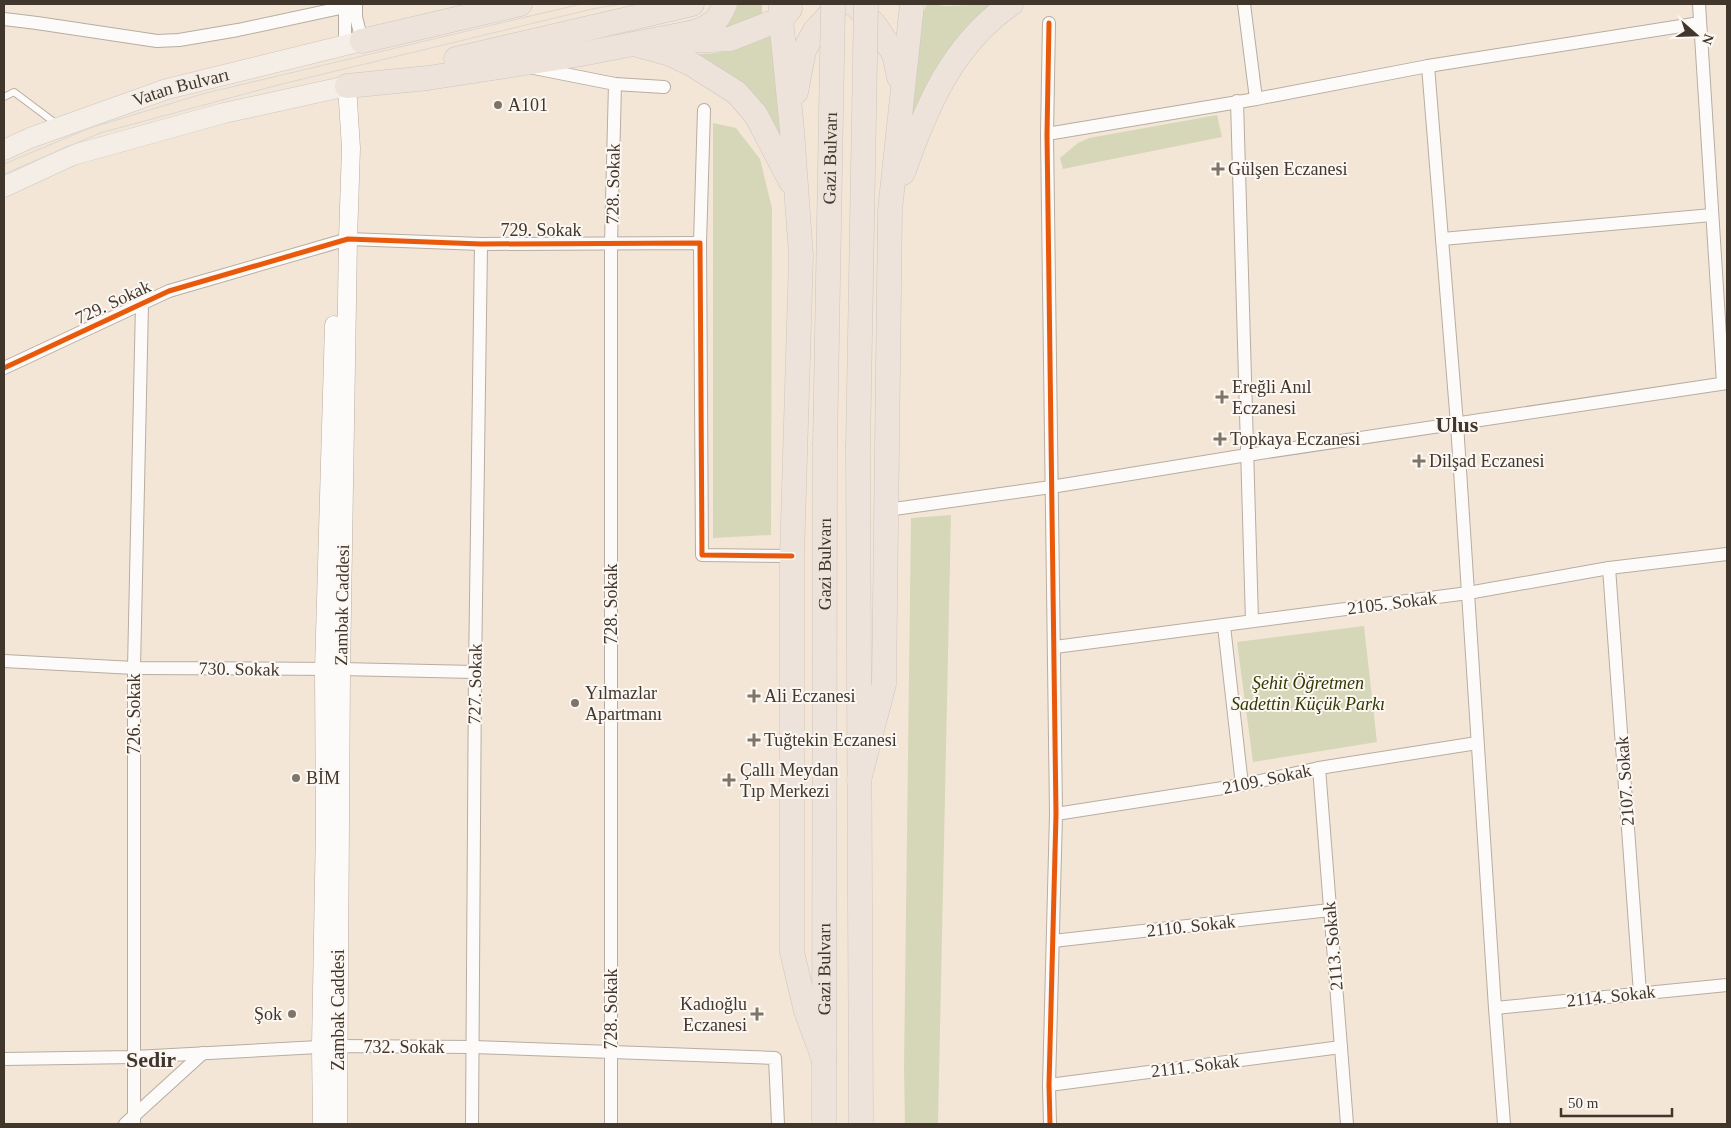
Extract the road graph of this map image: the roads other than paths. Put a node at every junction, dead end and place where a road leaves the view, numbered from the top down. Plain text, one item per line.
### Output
1 (457, 4) edge
2 (520, 4) edge
3 (692, 4) edge
4 (725, 4) edge
5 (833, 4) edge
6 (839, 4) edge
7 (854, 4) edge
8 (866, 4) edge
9 (912, 4) edge
10 (1011, 4) edge
11 (1244, 4) edge
12 (1699, 4) edge
13 (349, 5) edge
14 (786, 9) edge
15 (4, 20) edge
16 (1049, 23) dead end
17 (1700, 23) junction
18 (354, 42) junction
19 (630, 44) junction
20 (512, 64) junction
21 (1428, 66) junction
22 (615, 84) junction
23 (340, 87) junction
24 (664, 87) dead end
25 (902, 91) junction
26 (4, 97) edge
27 (1256, 99) junction
28 (1237, 101) junction
29 (704, 110) dead end
30 (61, 127) junction
31 (792, 130) junction
32 (1047, 134) junction
33 (4, 150) edge
34 (4, 187) edge
35 (797, 194) junction
36 (890, 210) junction
37 (1712, 215) junction
38 (1442, 239) junction
39 (342, 240) junction
40 (611, 243) junction
41 (700, 243) junction
42 (481, 244) junction
43 (142, 304) junction
44 (4, 368) edge
45 (1725, 383) edge
46 (1457, 424) junction
47 (1247, 456) junction
48 (1051, 488) junction
49 (887, 510) junction
50 (1727, 554) edge
51 (792, 556) junction
52 (1609, 568) junction
53 (1468, 593) junction
54 (1252, 621) junction
55 (1224, 626) junction
56 (1055, 647) junction
57 (4, 661) edge
58 (134, 668) junction
59 (333, 669) junction
60 (475, 672) junction
61 (1477, 743) junction
62 (1319, 768) junction
63 (860, 780) junction
64 (1242, 785) junction
65 (1056, 814) junction
66 (1330, 910) junction
67 (1053, 941) junction
68 (1727, 985) edge
69 (1640, 993) junction
70 (1495, 1008) junction
71 (329, 1047) junction
72 (1341, 1047) junction
73 (473, 1048) junction
74 (203, 1053) junction
75 (610, 1053) junction
76 (134, 1056) junction
77 (4, 1059) edge
78 (824, 1060) junction
79 (1048, 1085) junction
80 (131, 1121) edge
81 (322, 1124) edge
82 (338, 1124) edge
83 (472, 1124) edge
84 (612, 1124) edge
85 (778, 1124) edge
86 (824, 1124) edge
87 (861, 1124) edge
88 (1050, 1124) edge
89 (1347, 1124) edge
90 (1504, 1124) edge

1 - 18 highway
2 - 18 highway
3 - 23 highway
4 - 19 highway
5 - 78 highway, Gazi Bulvarı, bridge
6 - 31 highway
7 - 25 highway
8 - 63 highway, Gazi Bulvarı, bridge
9 - 25 highway
10 - 36 highway
11 - 27 street
12 - 17 street
13 - 15 street
13 - 18 street
14 - 19 highway
14 - 31 highway
16 - 32 street
17 - 21 street
17 - 37 street
18 - 30 main road, Vatan Bulvarı
19 - 20 highway
19 - 35 highway
20 - 22 street
20 - 23 highway
21 - 27 street
21 - 38 street
22 - 24 street
22 - 40 street, 728. Sokak
23 - 34 main road
23 - 39 street, Zambak Caddesi
25 - 36 highway
26 - 30 lane
27 - 28 street
28 - 32 street
28 - 47 street
29 - 41 street
30 - 33 main road, Vatan Bulvarı
31 - 35 highway
32 - 48 street
35 - 51 highway
36 - 49 highway
37 - 38 street
37 - 45 street
38 - 46 street
39 - 42 street, 729. Sokak
39 - 43 street, 729. Sokak
39 - 59 street, Zambak Caddesi
40 - 41 street, 729. Sokak
40 - 42 street, 729. Sokak
40 - 75 street, 728. Sokak
41 - 51 street
42 - 60 street, 727. Sokak
43 - 44 street, 729. Sokak
43 - 58 street, 726. Sokak
45 - 46 street
46 - 47 street
46 - 53 street
47 - 48 street
47 - 54 street
48 - 49 street
48 - 56 street
49 - 63 highway
50 - 52 street, 2105. Sokak
51 - 78 highway
52 - 53 street, 2105. Sokak
52 - 69 street, 2107. Sokak
53 - 54 street, 2105. Sokak
53 - 61 street
54 - 55 street, 2105. Sokak
55 - 56 street, 2105. Sokak
55 - 64 street
56 - 65 street
57 - 58 street, 730. Sokak
58 - 59 street, 730. Sokak
58 - 76 street, 726. Sokak
59 - 60 street, 730. Sokak
59 - 71 street, Zambak Caddesi
60 - 73 street, 727. Sokak
61 - 62 street, 2109. Sokak
61 - 70 street
62 - 64 street, 2109. Sokak
62 - 66 street, 2113. Sokak
63 - 87 highway, Gazi Bulvarı
64 - 65 street, 2109. Sokak
65 - 67 street
66 - 67 street, 2110. Sokak
66 - 72 street, 2113. Sokak
67 - 79 street
68 - 69 street, 2114. Sokak
69 - 70 street, 2114. Sokak
70 - 90 street
71 - 73 street, 732. Sokak
71 - 74 street, 732. Sokak
71 - 81 street, Zambak Caddesi
71 - 82 street, Zambak Caddesi
72 - 79 street, 2111. Sokak
72 - 89 street, 2113. Sokak
73 - 75 street, 732. Sokak
73 - 83 street, 727. Sokak
74 - 76 street, 732. Sokak
74 - 80 street
75 - 84 street, 728. Sokak
75 - 85 street, 732. Sokak
76 - 77 street, 732. Sokak
76 - 80 street, 726. Sokak
78 - 86 highway, Gazi Bulvarı
79 - 88 street

